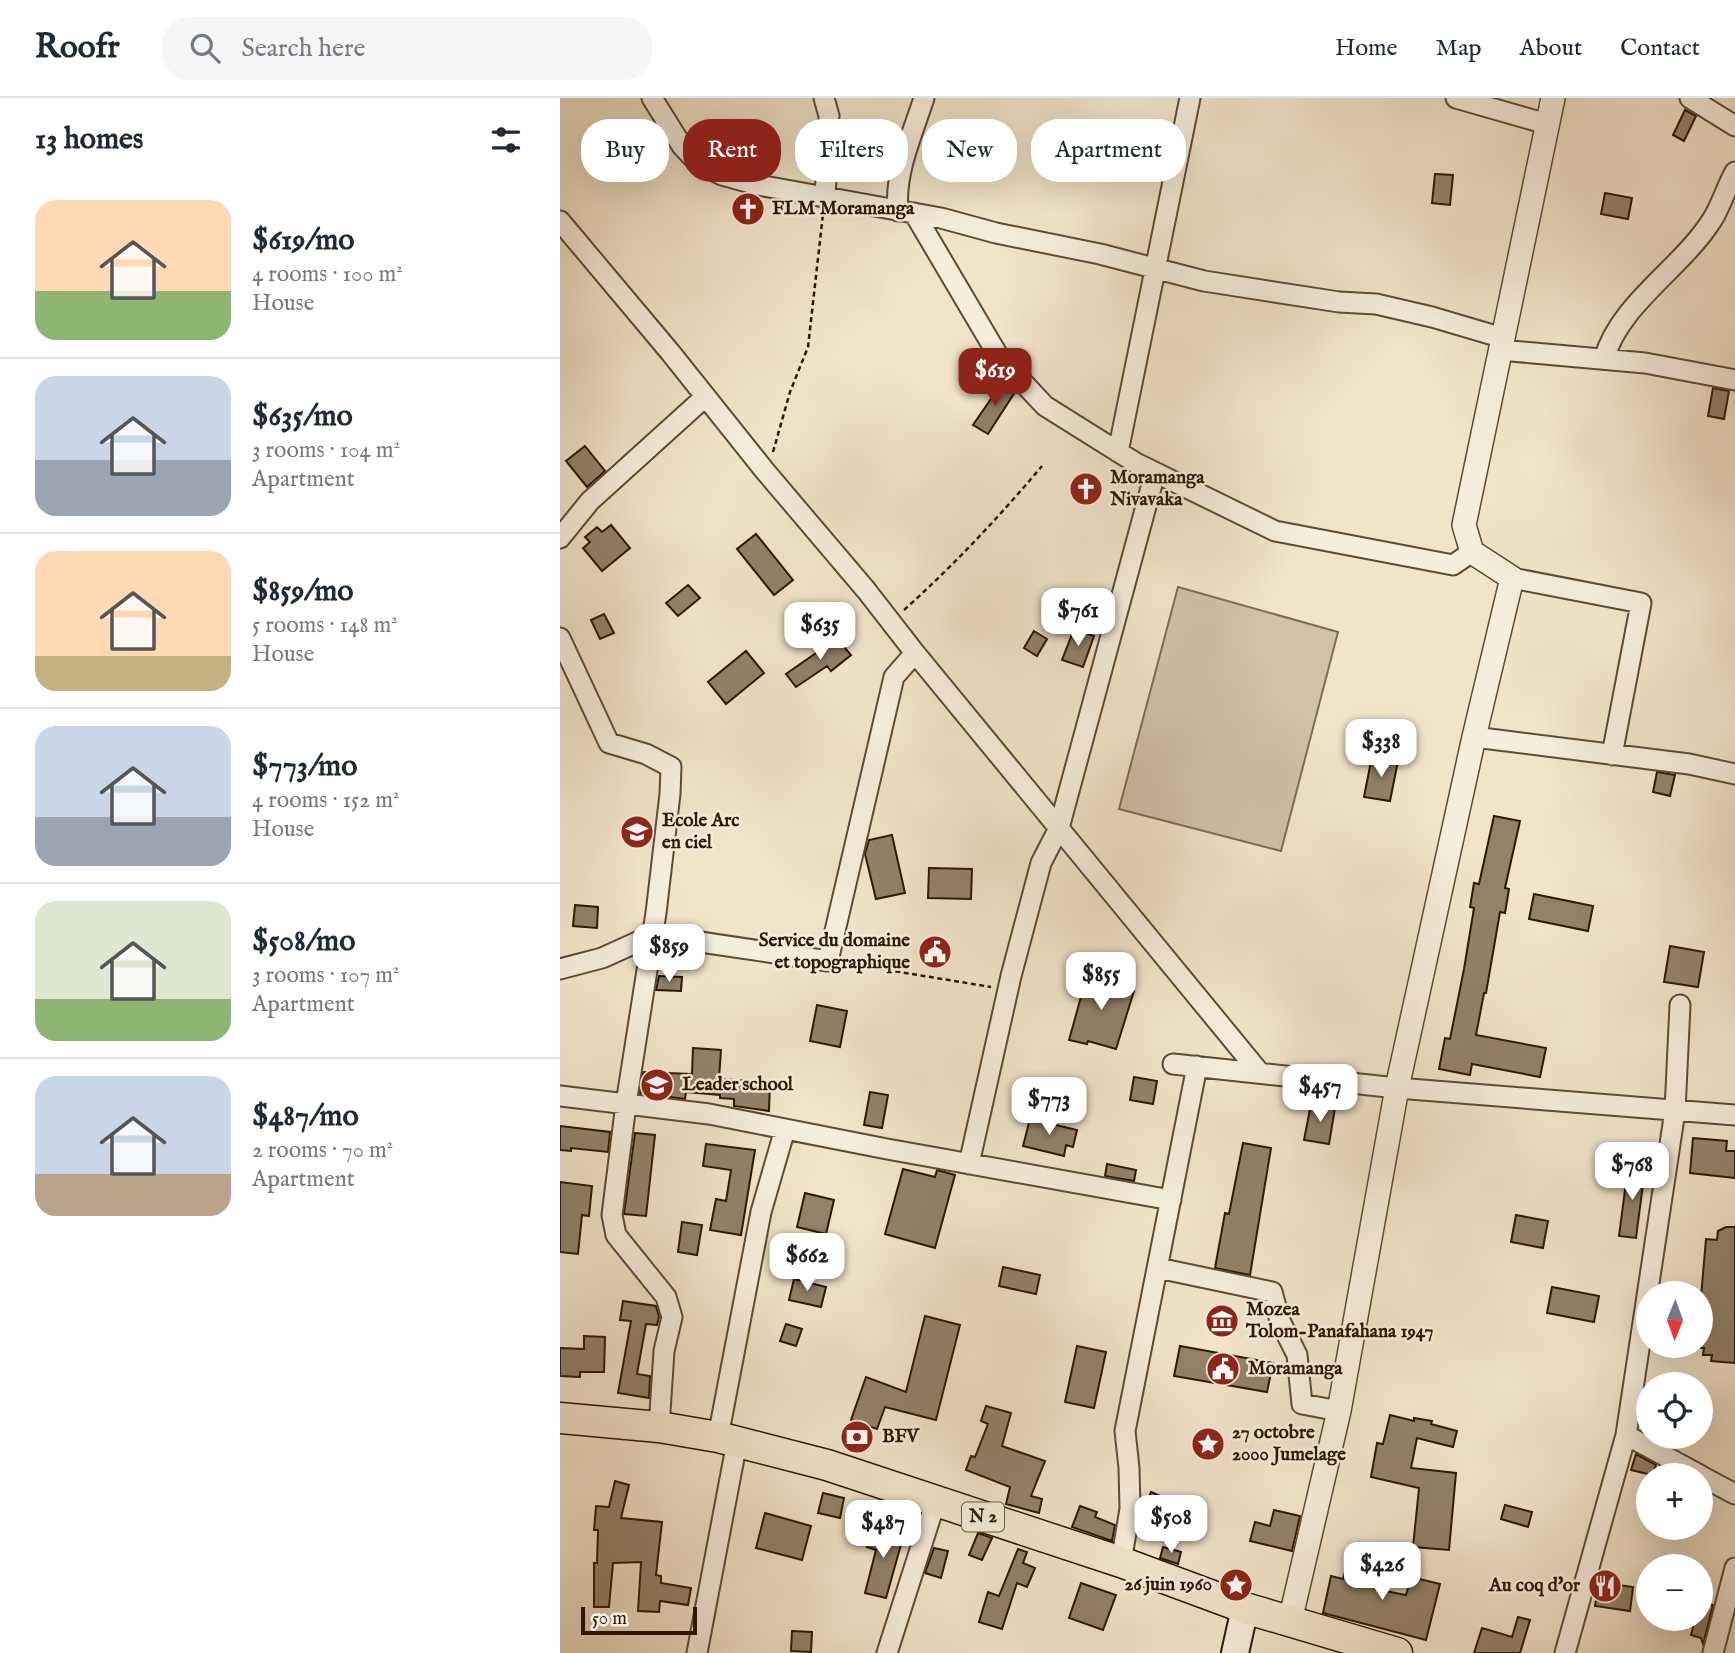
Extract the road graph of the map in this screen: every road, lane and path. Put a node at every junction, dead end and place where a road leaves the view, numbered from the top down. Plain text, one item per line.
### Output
1 (652, 98) edge
2 (824, 98) edge
3 (924, 98) edge
4 (1190, 98) edge
5 (1456, 98) edge
6 (1553, 98) edge
7 (1690, 98) edge
8 (1547, 124) junction
9 (1735, 125) edge
10 (1735, 172) edge
11 (825, 198) junction
12 (906, 212) junction
13 (560, 221) edge
14 (1156, 268) junction
15 (1502, 344) junction
16 (1604, 359) junction
17 (1735, 380) edge
18 (705, 397) junction
19 (1118, 452) junction
20 (1042, 466) dead end
21 (765, 471) junction
22 (1155, 473) junction
23 (560, 538) edge
24 (1472, 552) junction
25 (1511, 578) junction
26 (890, 623) junction
27 (560, 638) edge
28 (915, 653) junction
29 (1474, 737) junction
30 (1612, 755) junction
31 (1735, 774) edge
32 (1059, 828) junction
33 (653, 934) junction
34 (828, 961) junction
35 (560, 969) edge
36 (1008, 990) junction
37 (1680, 1005) dead end
38 (1172, 1064) dead end
39 (1197, 1066) junction
40 (1260, 1073) junction
41 (1397, 1088) junction
42 (560, 1096) edge
43 (626, 1104) junction
44 (1675, 1111) junction
45 (1735, 1115) edge
46 (785, 1129) junction
47 (969, 1164) junction
48 (1171, 1200) junction
49 (1158, 1268) junction
50 (1339, 1410) junction
51 (560, 1418) edge
52 (659, 1427) junction
53 (1626, 1435) junction
54 (728, 1440) junction
55 (1677, 1463) edge
56 (1713, 1482) edge
57 (1735, 1494) edge
58 (936, 1500) junction
59 (1121, 1562) junction
60 (1735, 1568) edge
61 (1245, 1608) junction
62 (1290, 1621) junction
63 (697, 1653) edge
64 (887, 1653) edge
65 (1235, 1653) edge
66 (1397, 1653) edge
67 (1564, 1653) edge
68 (1713, 1653) edge

1 - 11 street
2 - 11 street
3 - 12 street
4 - 14 street
5 - 8 street
6 - 8 street
7 - 9 street
8 - 15 street
10 - 16 street
11 - 12 street
11 - 21 path
12 - 14 street
12 - 19 street
13 - 18 street
14 - 15 street
14 - 19 street
15 - 16 street
15 - 24 street
16 - 17 street
18 - 21 street
18 - 23 street
19 - 22 street
20 - 26 path
21 - 26 street
22 - 24 street
22 - 32 street
24 - 25 street
25 - 29 street
25 - 30 street
26 - 28 street
27 - 33 street
28 - 32 street
28 - 34 street
29 - 30 street
29 - 41 street
30 - 31 street
32 - 36 street
32 - 40 street
33 - 34 street
33 - 35 street
33 - 43 street
34 - 36 path
36 - 47 street
37 - 44 street
38 - 39 street
39 - 40 street
39 - 48 street
40 - 41 street
41 - 44 street
41 - 50 street
42 - 43 street
43 - 46 street
43 - 52 street
44 - 45 street
44 - 53 street
46 - 47 street
46 - 54 street
47 - 48 street
48 - 49 street
49 - 50 street
49 - 59 street
50 - 62 street
51 - 52 main road, N 2
52 - 54 main road, N 2
53 - 55 street
53 - 67 street
54 - 58 main road, N 2
54 - 63 street
56 - 57 street
58 - 59 main road, N 2
58 - 64 street
59 - 61 main road, N 2
60 - 68 street
61 - 62 main road, N 2
61 - 65 main road
62 - 66 main road, N 2

